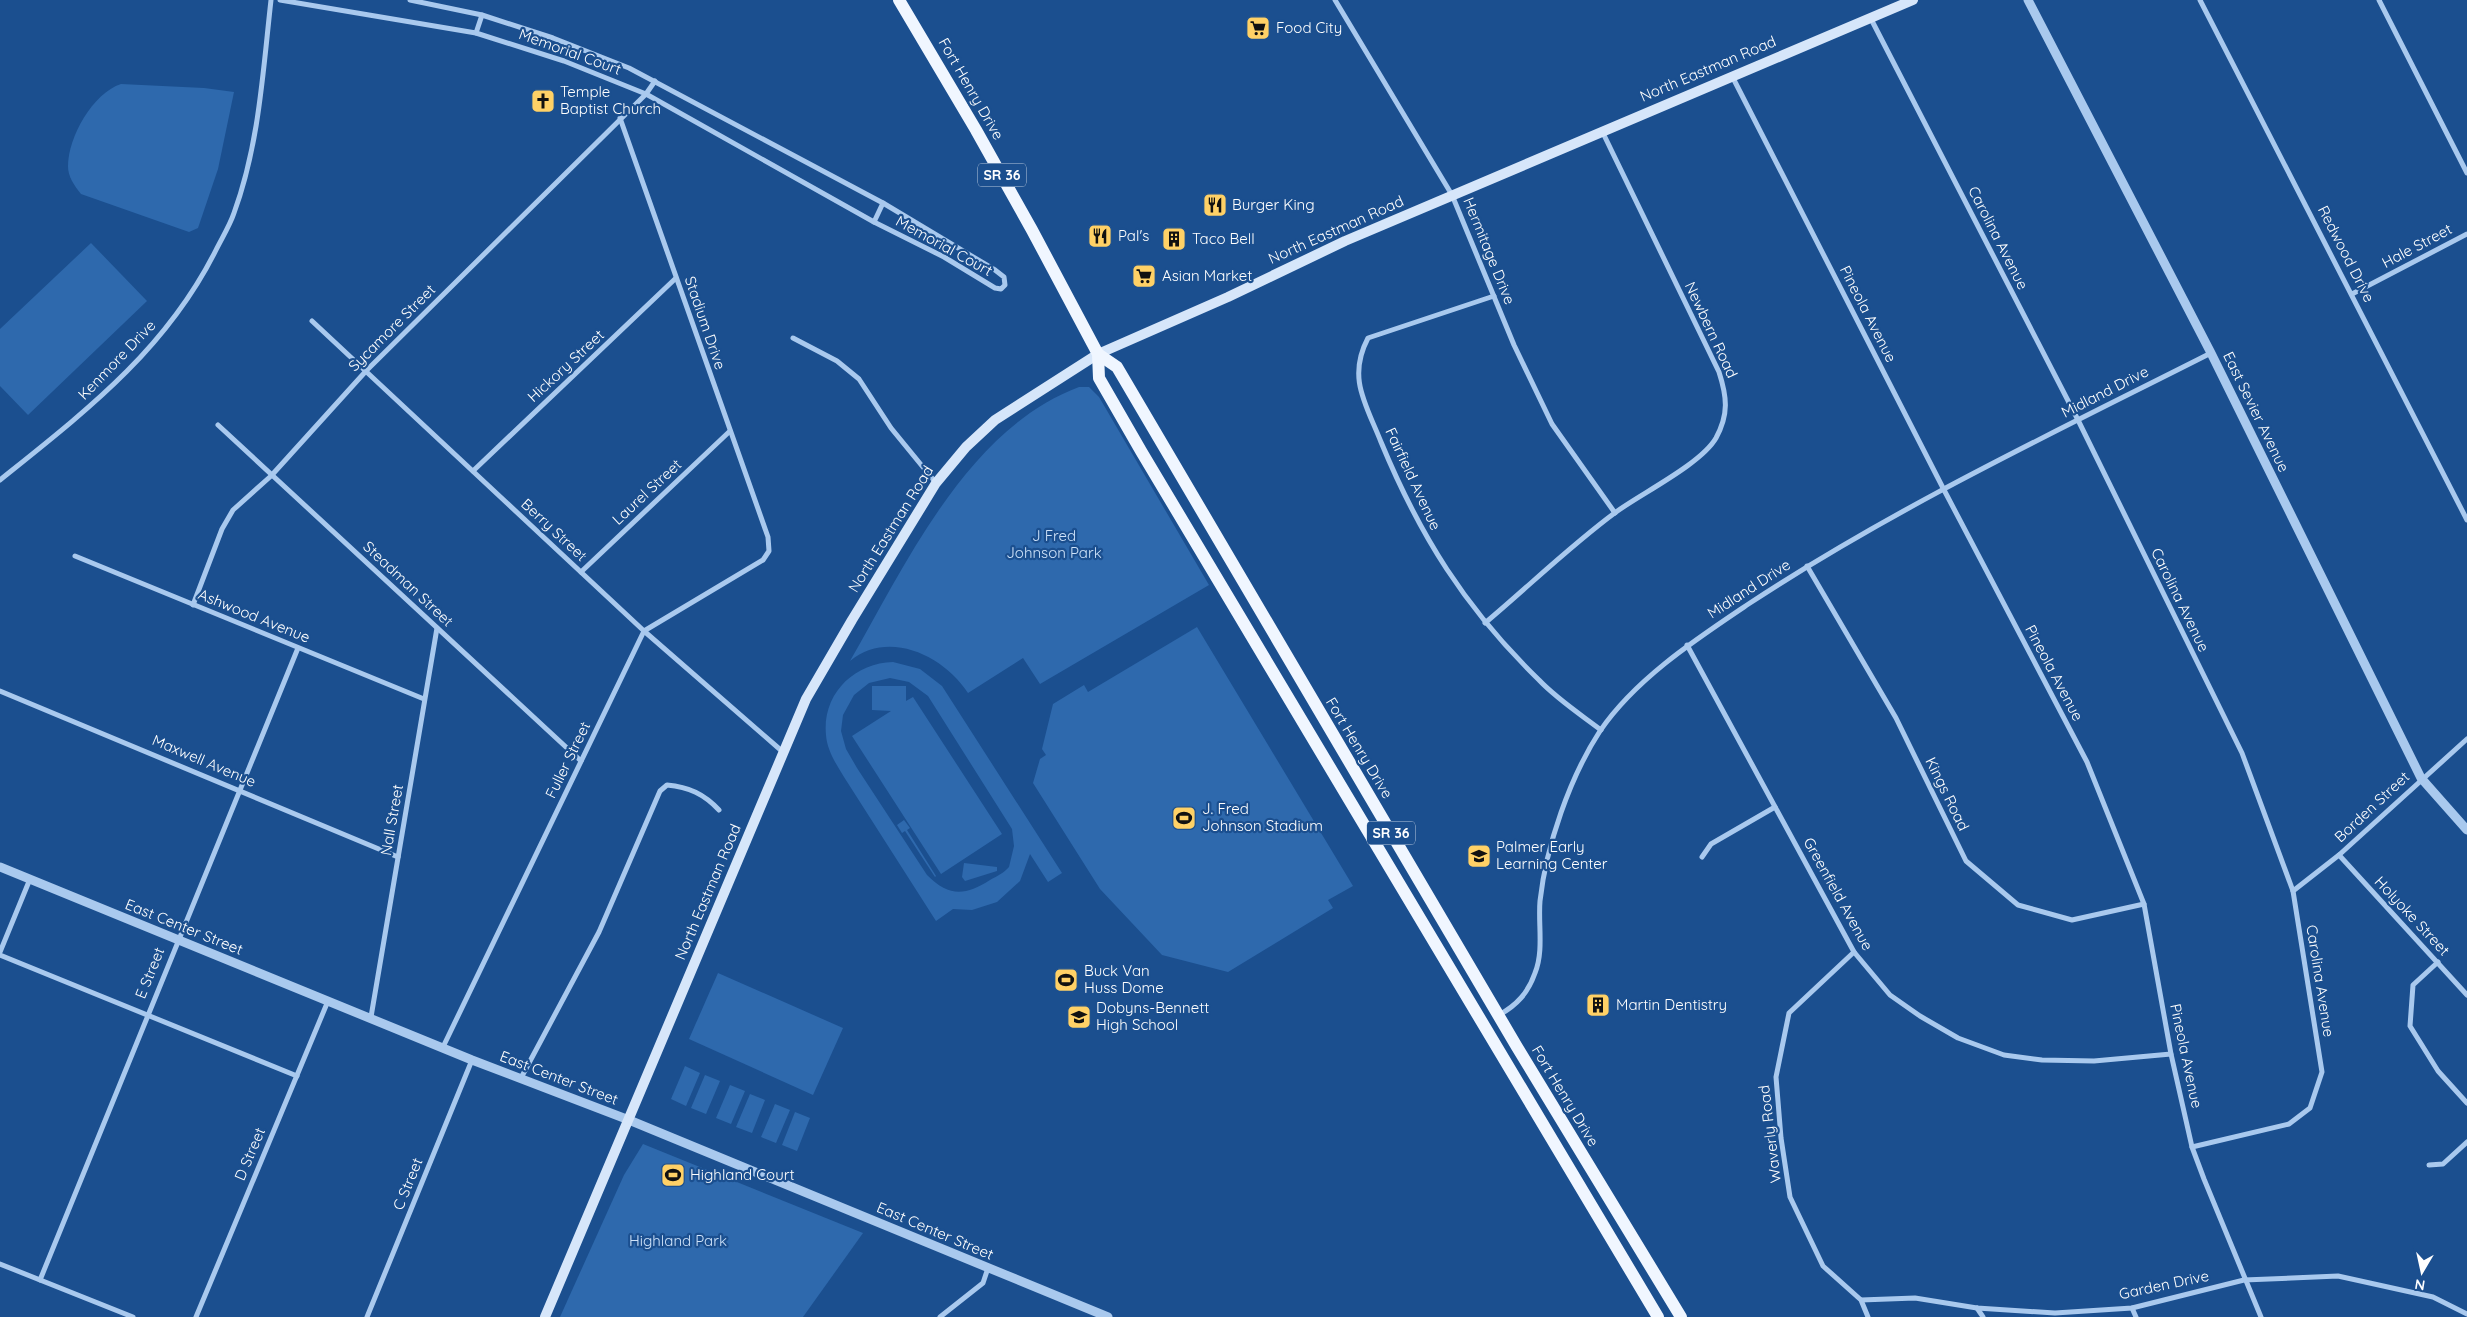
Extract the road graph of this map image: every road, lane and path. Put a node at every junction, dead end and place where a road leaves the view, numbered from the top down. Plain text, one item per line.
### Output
1 (272, 0) edge
2 (280, 0) edge
3 (410, 0) edge
4 (899, 0) edge
5 (1335, 0) edge
6 (1913, 0) edge
7 (2028, 0) edge
8 (2200, 0) edge
9 (2379, 0) edge
10 (482, 15) junction
11 (1870, 17) junction
12 (476, 33) junction
13 (1732, 76) junction
14 (655, 81) junction
15 (646, 94) junction
16 (620, 118) junction
17 (1602, 131) junction
18 (2467, 173) edge
19 (1452, 195) junction
20 (883, 204) junction
21 (874, 222) junction
22 (2467, 234) edge
23 (676, 278) junction
24 (2352, 294) junction
25 (1494, 296) junction
26 (312, 321) dead end
27 (793, 338) dead end
28 (2211, 353) junction
29 (1098, 354) junction
30 (366, 371) junction
31 (2078, 420) junction
32 (218, 425) dead end
33 (730, 431) junction
34 (473, 471) junction
35 (272, 476) junction
36 (0, 480) edge
37 (936, 483) junction
38 (1943, 488) junction
39 (1615, 513) junction
40 (2467, 520) edge
41 (75, 556) dead end
42 (1807, 566) junction
43 (581, 572) junction
44 (193, 604) junction
45 (1485, 623) junction
46 (437, 628) junction
47 (644, 631) junction
48 (1687, 645) junction
49 (298, 648) junction
50 (0, 690) edge
51 (424, 699) junction
52 (1601, 730) junction
53 (2467, 739) edge
54 (783, 752) junction
55 (581, 761) junction
56 (2421, 778) junction
57 (240, 790) junction
58 (1775, 806) junction
59 (719, 810) dead end
60 (2467, 830) edge
61 (2339, 855) junction
62 (398, 857) junction
63 (1702, 857) dead end
64 (0, 867) edge
65 (30, 879) junction
66 (2293, 891) junction
67 (2144, 904) junction
68 (178, 939) junction
69 (1854, 952) junction
70 (0, 954) edge
71 (2438, 962) junction
72 (2467, 995) edge
73 (328, 1000) junction
74 (148, 1014) junction
75 (1499, 1015) junction
76 (371, 1017) junction
77 (443, 1047) junction
78 (2171, 1054) junction
79 (472, 1060) junction
80 (297, 1076) junction
81 (521, 1078) junction
82 (2467, 1103) edge
83 (629, 1120) junction
84 (2467, 1142) edge
85 (2192, 1147) junction
86 (2429, 1165) dead end
87 (0, 1264) edge
88 (988, 1268) junction
89 (40, 1280) junction
90 (2244, 1280) junction
91 (1861, 1300) junction
92 (1977, 1308) junction
93 (2132, 1308) junction
94 (2467, 1314) edge
95 (134, 1317) edge
96 (196, 1317) edge
97 (367, 1317) edge
98 (544, 1317) edge
99 (940, 1317) edge
100 (1108, 1317) edge
101 (1658, 1317) edge
102 (1681, 1317) edge
103 (1868, 1317) edge
104 (1983, 1317) edge
105 (2136, 1317) edge
106 (2261, 1317) edge

1 - 36 street, Kenmore Drive
2 - 12 street, Memorial Court
3 - 10 street, Memorial Court
4 - 29 main road, Fort Henry Drive / SR 36
5 - 19 street, Hermitage Drive
6 - 11 main road, North Eastman Road
7 - 28 street, East Sevier Avenue
8 - 24 street, Redwood Drive
9 - 18 street
10 - 12 street
10 - 14 street, Memorial Court
11 - 13 main road, North Eastman Road
11 - 31 street, Carolina Avenue
12 - 15 street, Memorial Court
13 - 17 main road, North Eastman Road
13 - 38 street, Pineola Avenue
14 - 15 street, Sycamore Street
14 - 20 street, Memorial Court
15 - 16 street, Sycamore Street
15 - 21 street, Memorial Court
16 - 23 street, Stadium Drive
16 - 30 street, Sycamore Street
17 - 19 main road, North Eastman Road
17 - 39 street, Newbern Road
19 - 25 street, Hermitage Drive
19 - 29 main road, North Eastman Road
20 - 21 street
20 - 21 street, Memorial Court
22 - 24 street, Hale Street
23 - 33 street, Stadium Drive
23 - 34 street, Hickory Street
24 - 40 street, Redwood Drive
25 - 39 street, Hermitage Drive
25 - 45 street, Fairfield Avenue
26 - 30 street, Berry Street
27 - 37 street
28 - 31 street, Midland Drive
28 - 56 street, East Sevier Avenue
29 - 37 main road, North Eastman Road
29 - 75 main road, Fort Henry Drive / SR 36
29 - 101 main road, Fort Henry Drive / SR 36
30 - 34 street, Berry Street
30 - 35 street, Sycamore Street
31 - 38 street, Midland Drive
31 - 66 street, Carolina Avenue
32 - 35 street, Steadman Street
33 - 43 street, Laurel Street
33 - 47 street, Stadium Drive
34 - 43 street, Berry Street
35 - 44 street, Sycamore Street
35 - 46 street, Steadman Street
37 - 54 main road, North Eastman Road
38 - 42 street, Midland Drive
38 - 67 street, Pineola Avenue
39 - 45 street, Newbern Road
41 - 44 street, Ashwood Avenue
42 - 48 street, Midland Drive
42 - 67 street, Kings Road
43 - 47 street, Berry Street
44 - 49 street, Ashwood Avenue
45 - 52 street, Fairfield Avenue
46 - 51 street, Nall Street
46 - 55 street, Steadman Street
47 - 54 street, Berry Street
47 - 55 street, Fuller Street
48 - 52 street, Midland Drive
48 - 58 street, Greenfield Avenue
49 - 51 street, Ashwood Avenue
49 - 57 street, E Street
50 - 57 street, Maxwell Avenue
51 - 62 street, Nall Street
52 - 75 street, Midland Drive
53 - 56 street, Borden Street
54 - 83 main road, North Eastman Road
55 - 77 street, Fuller Street
56 - 60 street, East Sevier Avenue
56 - 61 street, Borden Street
57 - 62 street, Maxwell Avenue
57 - 68 street, E Street
58 - 63 street
58 - 69 street, Greenfield Avenue
59 - 81 street
61 - 66 street, Borden Street
61 - 71 street, Holyoke Street
62 - 76 street, Nall Street
64 - 65 street, East Center Street
65 - 68 street, East Center Street
65 - 70 street
66 - 85 street, Carolina Avenue
67 - 78 street, Pineola Avenue
68 - 73 street, East Center Street
68 - 74 street, E Street
69 - 78 street, Greenfield Avenue
69 - 91 street, Waverly Road
70 - 74 street
71 - 72 street, Holyoke Street
71 - 82 street
73 - 76 street, East Center Street
73 - 80 street, D Street
74 - 80 street
74 - 89 street, E Street
75 - 102 main road, Fort Henry Drive / SR 36
76 - 77 street, East Center Street
77 - 79 street, East Center Street
78 - 85 street, Pineola Avenue
79 - 81 street, East Center Street
79 - 97 street, C Street
80 - 96 street, D Street
81 - 83 street, East Center Street
83 - 88 street, East Center Street
83 - 98 main road, North Eastman Road
84 - 86 street
85 - 90 street, Pineola Avenue
87 - 89 street
88 - 99 street
88 - 100 street, East Center Street
89 - 95 street
90 - 93 street, Garden Drive
90 - 94 street, Garden Drive
90 - 106 street, Pineola Avenue
91 - 92 street, Garden Drive
91 - 103 street, Waverly Road
92 - 93 street, Garden Drive
92 - 104 street
93 - 105 street

